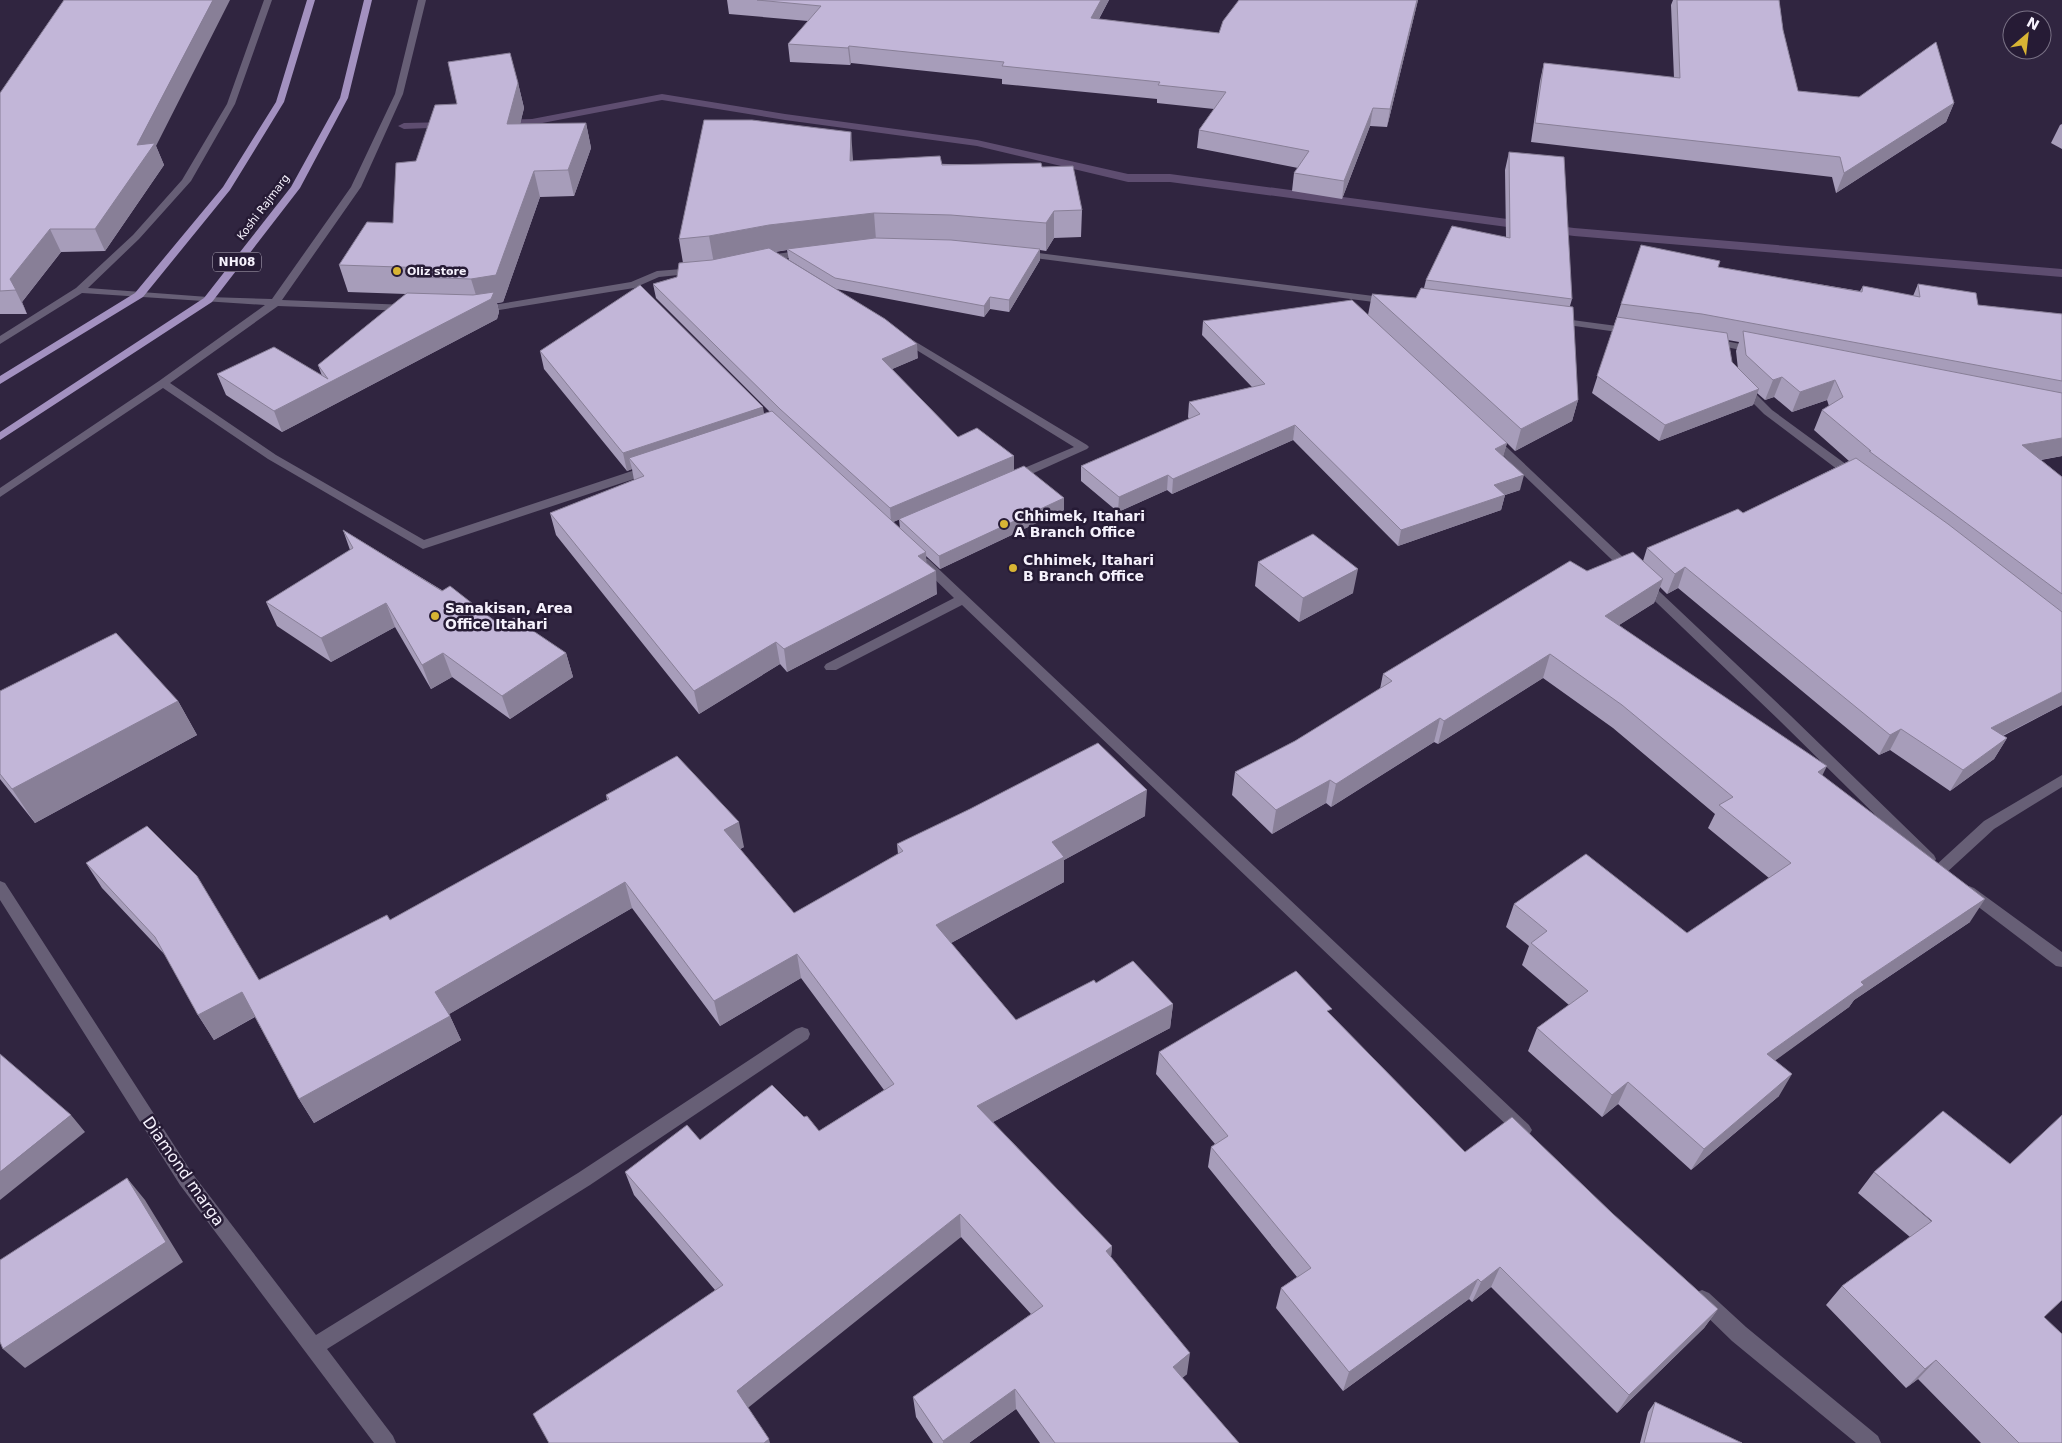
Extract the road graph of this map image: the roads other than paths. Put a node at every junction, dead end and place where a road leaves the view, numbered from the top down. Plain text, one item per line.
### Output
1 (268, 0) edge
2 (311, 0) edge
3 (368, 0) edge
4 (422, 0) edge
5 (820, 252) edge
6 (1012, 253) edge
7 (773, 257) junction
8 (748, 262) edge
9 (790, 267) edge
10 (704, 270) edge
11 (634, 285) junction
12 (80, 290) junction
13 (139, 294) junction
14 (1336, 294) junction
15 (647, 299) edge
16 (208, 300) junction
17 (276, 303) junction
18 (1404, 303) edge
19 (1350, 307) edge
20 (420, 308) edge
21 (469, 310) edge
22 (1549, 321) edge
23 (890, 329) edge
24 (1647, 332) edge
25 (1695, 338) edge
26 (0, 341) edge
27 (1728, 345) junction
28 (1768, 352) edge
29 (1730, 361) edge
30 (1732, 377) edge
31 (0, 381) edge
32 (163, 383) junction
33 (1485, 432) edge
34 (0, 437) edge
35 (665, 464) edge
36 (1004, 481) edge
37 (1867, 486) edge
38 (0, 493) edge
39 (910, 549) edge
40 (964, 599) junction
41 (831, 667) dead end
42 (2062, 780) edge
43 (1947, 875) junction
44 (0, 887) edge
45 (2062, 961) edge
46 (802, 1034) dead end
47 (1531, 1137) edge
48 (1689, 1287) edge
49 (313, 1347) junction
50 (386, 1443) edge
51 (1871, 1443) edge

1 - 12 street
2 - 13 main road
3 - 16 main road, Koshi Rajmarg / NH08
4 - 17 street
5 - 7 street
6 - 14 street
7 - 8 street
7 - 9 street
10 - 11 street
11 - 15 street
11 - 21 street
12 - 13 street
12 - 26 street
13 - 16 street
13 - 31 main road
14 - 18 street
14 - 19 street
16 - 17 street
16 - 34 main road, Koshi Rajmarg / NH08
17 - 20 street
17 - 32 street
22 - 24 street
23 - 36 street
25 - 27 street
27 - 28 street
27 - 29 street
30 - 37 street
32 - 35 street
32 - 38 street
33 - 43 street
39 - 40 street
40 - 41 street
40 - 47 street
42 - 43 street
43 - 45 street
44 - 49 street, Diamond marga
46 - 49 street
48 - 51 street
49 - 50 street, Diamond marga

